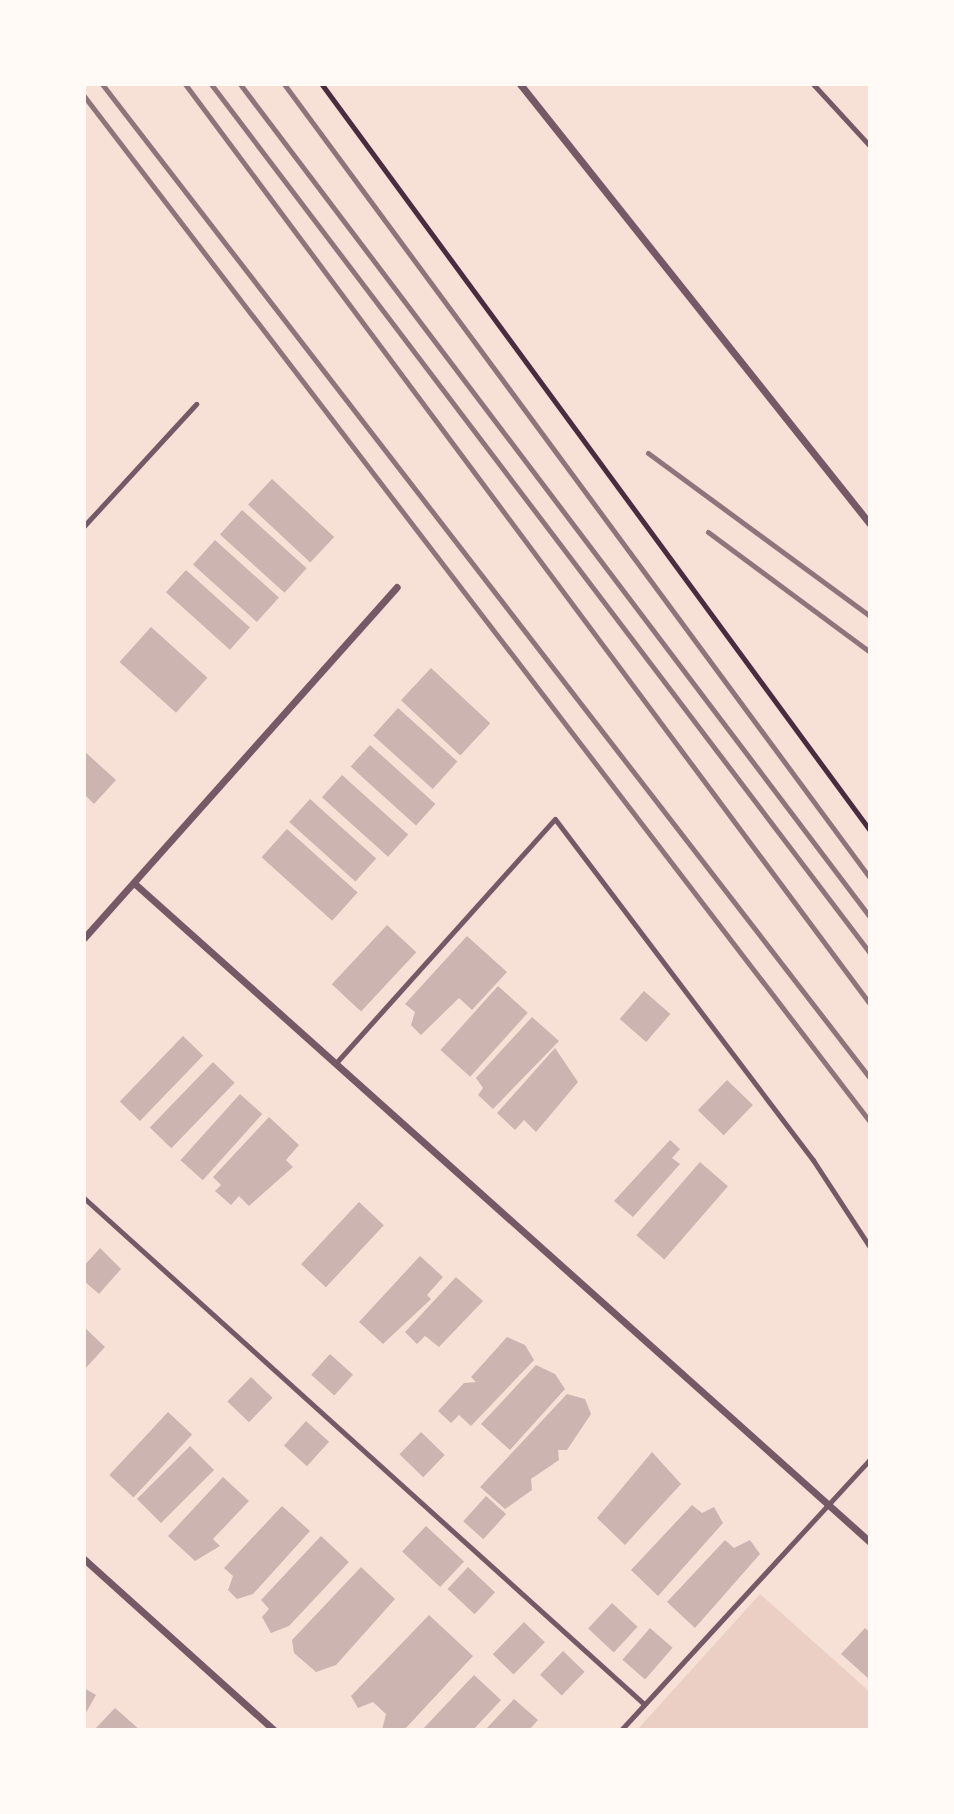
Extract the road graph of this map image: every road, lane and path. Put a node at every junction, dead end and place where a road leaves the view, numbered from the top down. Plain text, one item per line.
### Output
1 (322, 84) edge
2 (520, 84) edge
3 (813, 84) edge
4 (870, 146) edge
5 (196, 404) dead end
6 (870, 524) edge
7 (84, 526) edge
8 (397, 587) dead end
9 (870, 830) edge
10 (134, 883) junction
11 (84, 938) edge
12 (335, 1064) junction
13 (84, 1198) edge
14 (870, 1247) edge
15 (870, 1459) edge
16 (830, 1506) junction
17 (870, 1542) edge
18 (84, 1559) edge
19 (644, 1704) junction
20 (274, 1730) edge
21 (621, 1730) edge

1 - 9 path
2 - 6 street
3 - 4 lane
5 - 7 lane
8 - 10 street
10 - 11 street
10 - 12 street
12 - 14 lane
12 - 16 street
13 - 19 lane
15 - 16 lane
16 - 17 street
16 - 19 lane
18 - 20 street
19 - 21 lane

